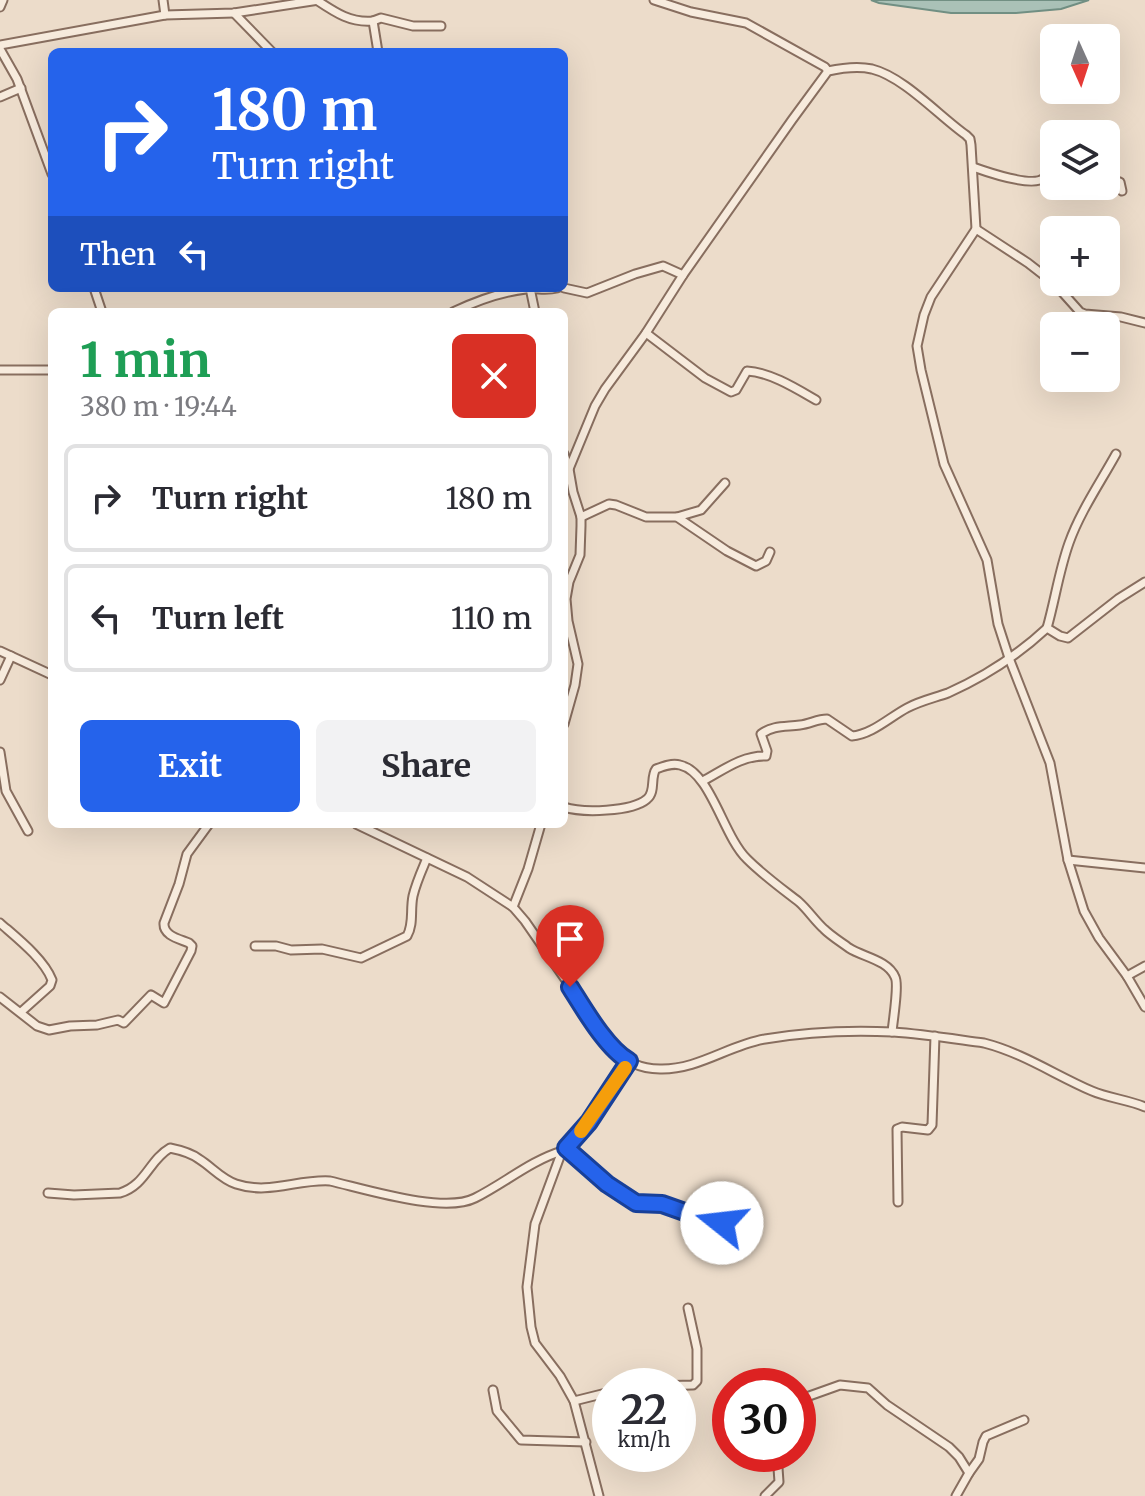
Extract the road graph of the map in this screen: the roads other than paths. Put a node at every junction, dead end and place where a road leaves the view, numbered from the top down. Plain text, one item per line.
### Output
1 (3, 0) edge
2 (163, 0) edge
3 (318, 0) edge
4 (654, 0) edge
5 (0, 7) edge
6 (234, 13) junction
7 (165, 15) junction
8 (373, 21) junction
9 (441, 26) dead end
10 (0, 47) edge
11 (268, 48) edge
12 (377, 48) edge
13 (828, 71) junction
14 (21, 88) junction
15 (0, 97) edge
16 (48, 163) edge
17 (973, 167) junction
18 (1040, 181) edge
19 (1120, 182) edge
20 (1122, 191) dead end
21 (976, 229) junction
22 (683, 275) junction
23 (568, 289) edge
24 (513, 292) edge
25 (462, 308) edge
26 (1145, 323) edge
27 (646, 333) junction
28 (0, 370) edge
29 (48, 370) edge
30 (816, 400) dead end
31 (1116, 454) dead end
32 (568, 466) edge
33 (569, 469) junction
34 (725, 483) dead end
35 (581, 517) junction
36 (677, 517) junction
37 (770, 552) dead end
38 (1145, 582) edge
39 (568, 588) edge
40 (1047, 628) junction
41 (568, 639) edge
42 (0, 651) edge
43 (11, 656) junction
44 (1009, 658) junction
45 (48, 673) edge
46 (0, 680) edge
47 (568, 710) edge
48 (0, 752) edge
49 (703, 781) junction
50 (568, 808) edge
51 (206, 828) edge
52 (364, 828) edge
53 (540, 828) edge
54 (28, 831) dead end
55 (427, 858) junction
56 (1068, 860) junction
57 (1145, 868) edge
58 (513, 907) junction
59 (0, 923) edge
60 (255, 946) dead end
61 (1145, 966) edge
62 (1127, 976) junction
63 (0, 997) edge
64 (1145, 1007) edge
65 (21, 1012) junction
66 (892, 1032) junction
67 (935, 1036) junction
68 (629, 1061) junction
69 (1145, 1107) edge
70 (564, 1150) junction
71 (48, 1193) dead end
72 (898, 1202) dead end
73 (722, 1232) dead end
74 (688, 1308) dead end
75 (696, 1382) edge
76 (493, 1390) dead end
77 (816, 1394) edge
78 (592, 1395) edge
79 (574, 1401) junction
80 (1024, 1420) dead end
81 (586, 1442) junction
82 (778, 1472) edge
83 (969, 1473) junction
84 (599, 1496) edge
85 (765, 1496) edge
86 (956, 1496) edge

1 - 5 street
2 - 7 street
3 - 6 street
3 - 8 street
4 - 13 street
6 - 7 street
6 - 11 street
7 - 10 street
8 - 9 street
8 - 12 street
10 - 14 street
13 - 17 street
13 - 22 street
14 - 15 street
14 - 16 street
17 - 18 street
17 - 21 street
19 - 20 street
21 - 26 street
21 - 44 street
22 - 23 street
22 - 27 street
24 - 25 street
27 - 30 street
27 - 33 street
28 - 29 street
31 - 40 street
32 - 33 street
33 - 35 street
34 - 36 street
35 - 36 street
35 - 39 street
36 - 37 street
38 - 40 street
40 - 44 street
41 - 47 street
42 - 43 street
43 - 45 street
43 - 46 street
44 - 49 street
44 - 56 street
48 - 54 street
49 - 50 street
49 - 66 street
51 - 65 street
52 - 55 street
53 - 58 street
55 - 58 street
55 - 60 street
56 - 57 street
56 - 62 street
58 - 68 street
59 - 65 street
61 - 62 street
62 - 64 street
63 - 65 street
66 - 67 street
66 - 68 street
67 - 69 street
67 - 72 street
68 - 70 street
70 - 71 street
70 - 73 street
70 - 79 street
74 - 75 street
76 - 81 street
77 - 83 street
78 - 79 street
79 - 81 street
80 - 83 street
81 - 84 street
82 - 85 street
83 - 86 street

